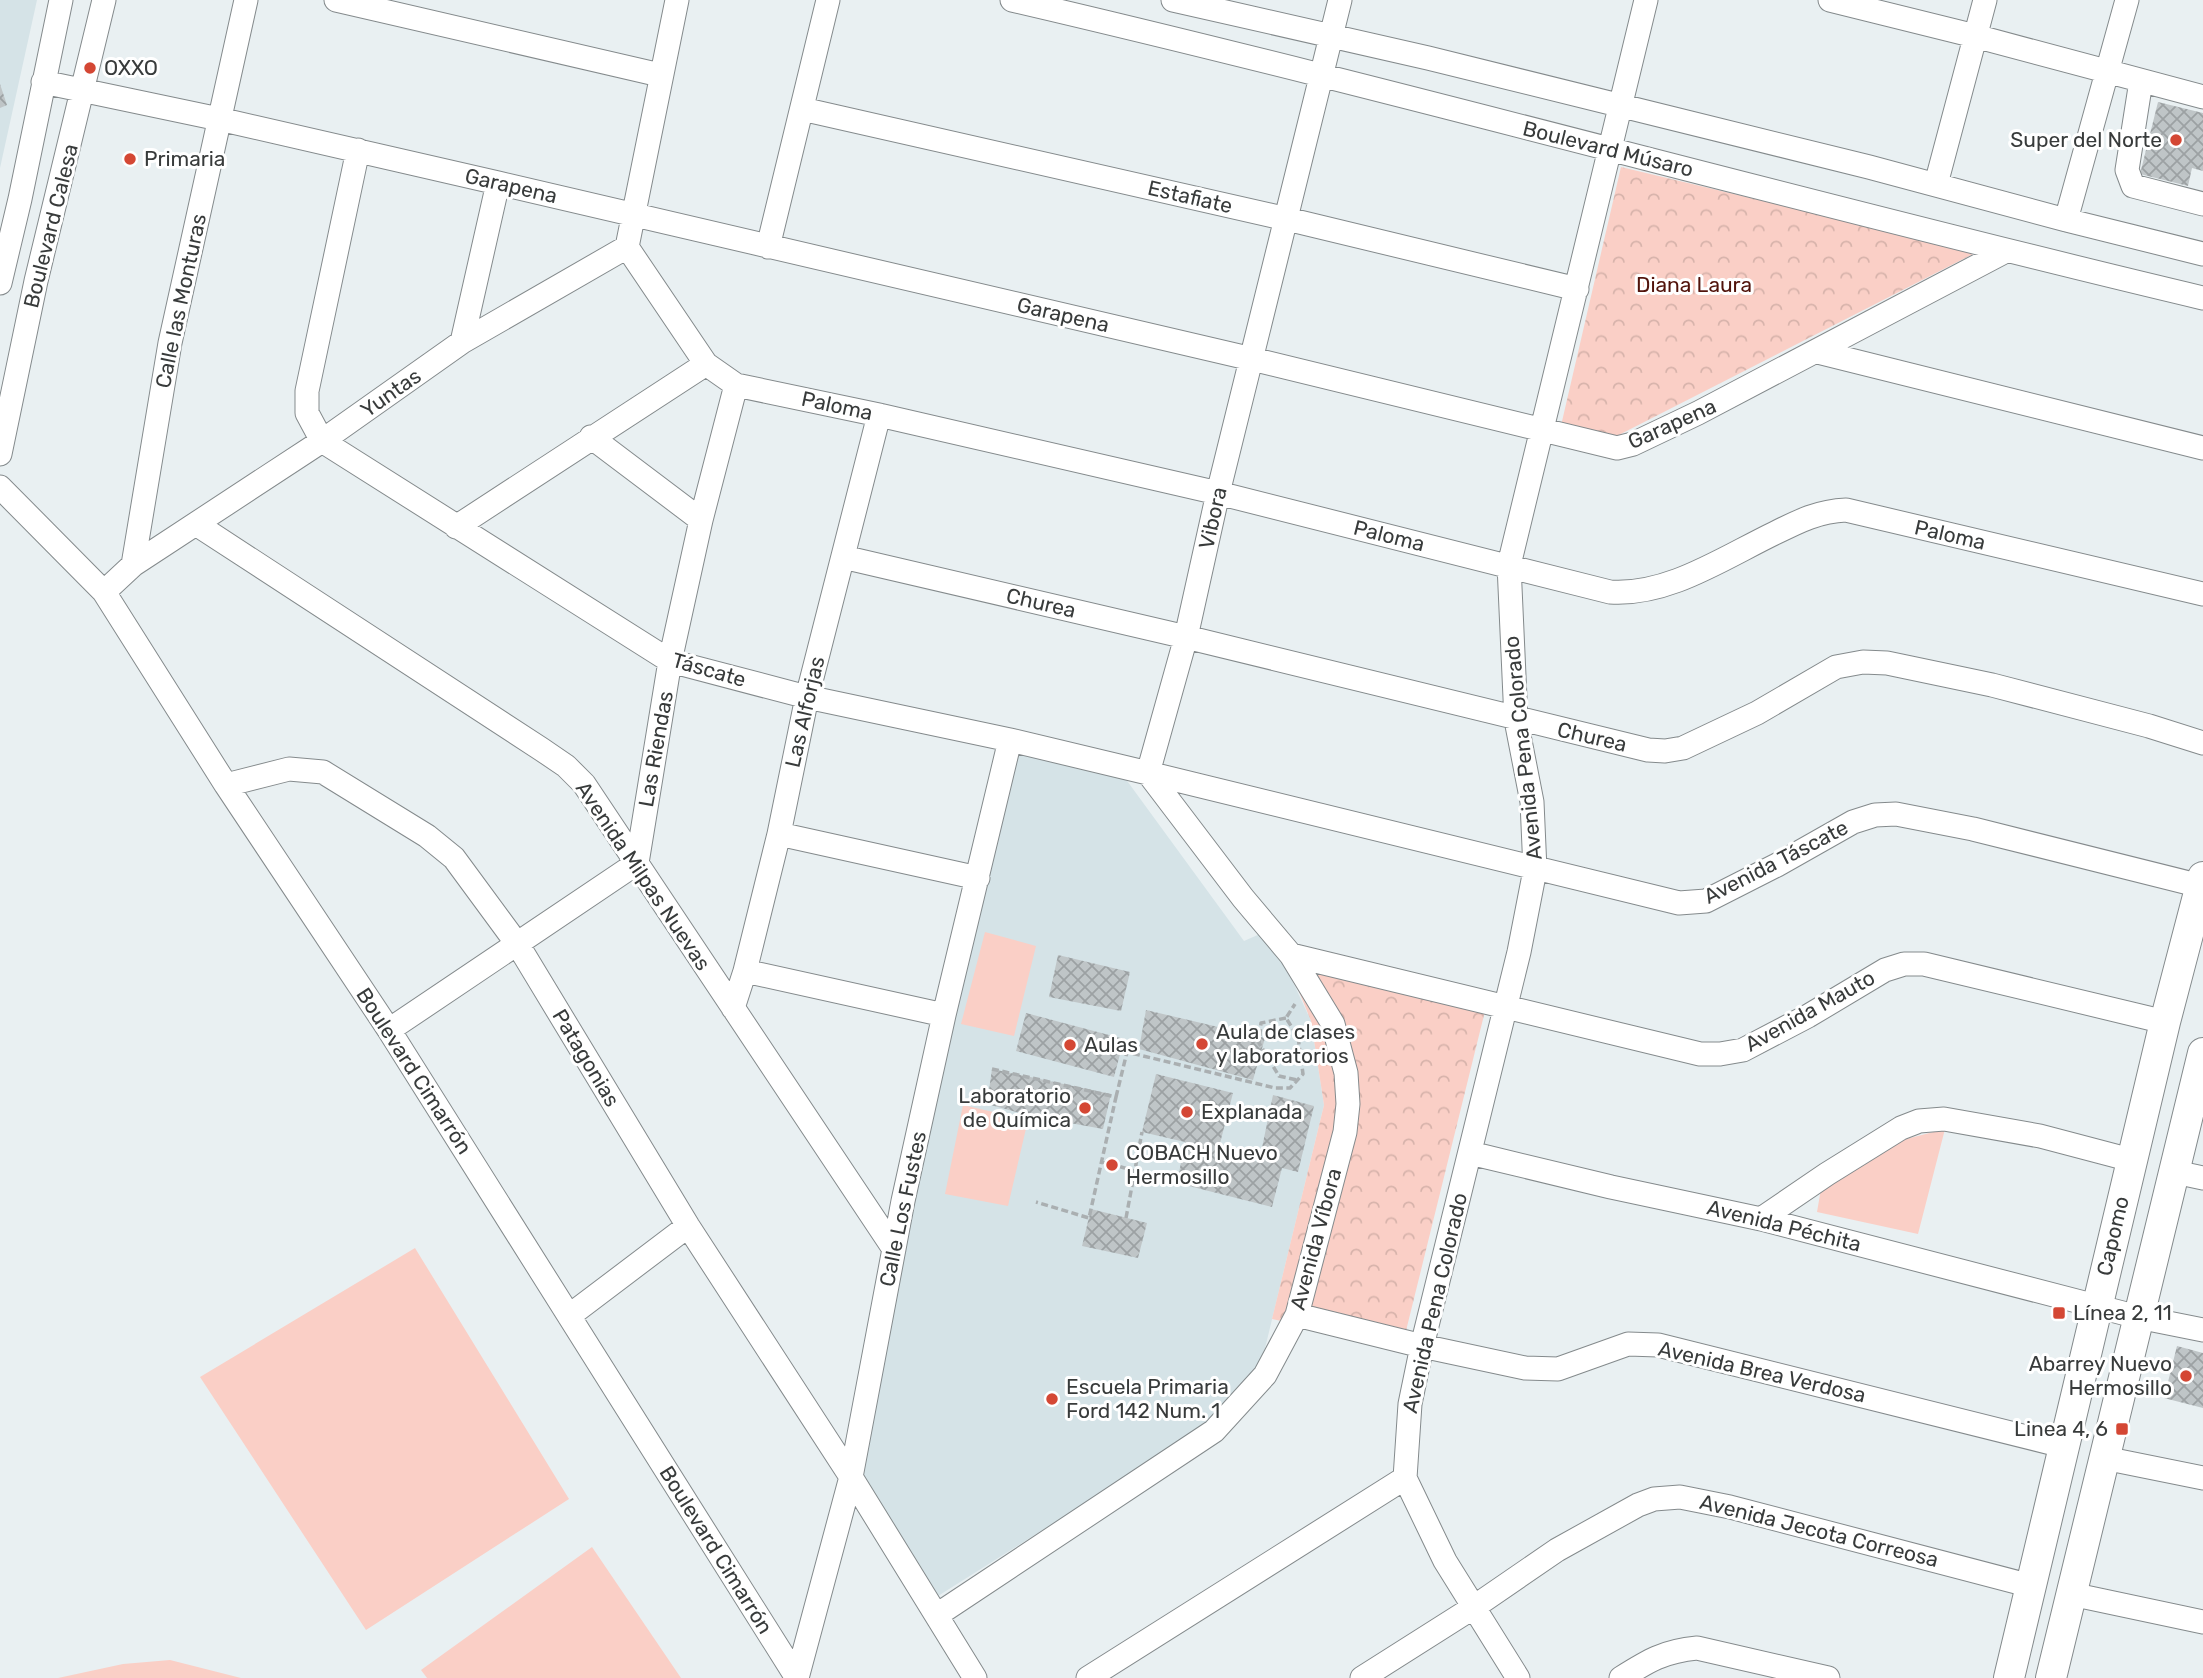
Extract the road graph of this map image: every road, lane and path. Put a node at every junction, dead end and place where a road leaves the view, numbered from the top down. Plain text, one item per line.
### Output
1 (61, 0) edge
2 (104, 0) edge
3 (246, 0) edge
4 (336, 0) edge
5 (677, 0) edge
6 (828, 0) edge
7 (1012, 0) edge
8 (1171, 0) edge
9 (1340, 0) edge
10 (1646, 0) edge
11 (1829, 0) edge
12 (1985, 0) edge
13 (2127, 0) edge
14 (1160, 34) junction
15 (1975, 36) junction
16 (1330, 37) junction
17 (2107, 73) junction
18 (660, 75) junction
19 (1321, 75) junction
20 (2141, 81) junction
21 (43, 82) junction
22 (84, 91) junction
23 (2203, 97) edge
24 (1619, 107) junction
25 (802, 109) junction
26 (219, 119) junction
27 (358, 150) junction
28 (1608, 150) junction
29 (498, 183) junction
30 (1936, 184) junction
31 (2203, 204) edge
32 (633, 216) junction
33 (1287, 219) junction
34 (2066, 220) junction
35 (627, 247) junction
36 (768, 247) junction
37 (2004, 252) junction
38 (2203, 254) edge
39 (1, 274) edge
40 (1577, 289) junction
41 (2203, 298) edge
42 (462, 342) junction
43 (1818, 352) junction
44 (1252, 359) junction
45 (706, 364) junction
46 (736, 385) junction
47 (878, 415) junction
48 (1542, 431) junction
49 (591, 437) junction
50 (322, 441) junction
51 (2203, 448) edge
52 (0, 454) edge
53 (0, 487) edge
54 (1219, 493) junction
55 (701, 520) junction
56 (197, 524) junction
57 (456, 527) junction
58 (843, 557) junction
59 (133, 565) junction
60 (1509, 565) junction
61 (104, 592) junction
62 (2203, 594) edge
63 (1186, 637) junction
64 (670, 662) junction
65 (807, 697) junction
66 (1517, 720) junction
67 (1010, 740) junction
68 (2203, 743) edge
69 (1148, 773) junction
70 (226, 785) junction
71 (779, 834) junction
72 (636, 863) junction
73 (1535, 870) junction
74 (978, 878) junction
75 (2202, 882) edge
76 (518, 945) junction
77 (1291, 955) junction
78 (745, 971) junction
79 (1309, 984) junction
80 (733, 1008) junction
81 (1506, 1008) junction
82 (944, 1015) junction
83 (1286, 1018) junction
84 (2165, 1022) junction
85 (389, 1030) junction
86 (2203, 1053) edge
87 (992, 1069) dead end
88 (1297, 1080) junction
89 (1116, 1097) junction
90 (1142, 1132) dead end
91 (1470, 1153) junction
92 (2132, 1160) junction
93 (1100, 1161) junction
94 (1136, 1171) junction
95 (2189, 1175) edge
96 (1177, 1183) dead end
97 (1036, 1202) dead end
98 (1126, 1218) dead end
99 (1761, 1219) junction
100 (688, 1226) junction
101 (894, 1249) junction
102 (2097, 1306) junction
103 (1297, 1315) junction
104 (569, 1316) junction
105 (2138, 1317) junction
106 (2203, 1330) edge
107 (1422, 1346) junction
108 (2063, 1446) junction
109 (2104, 1458) junction
110 (851, 1477) junction
111 (1405, 1478) junction
112 (2203, 1478) edge
113 (2031, 1586) junction
114 (2071, 1594) junction
115 (1474, 1607) junction
116 (937, 1615) junction
117 (2203, 1622) edge
118 (797, 1678) edge
119 (975, 1678) edge
120 (1088, 1678) edge
121 (1362, 1678) edge
122 (1518, 1678) edge
123 (1621, 1678) edge
124 (1828, 1678) edge
125 (2009, 1678) edge
126 (2051, 1678) edge

1 - 21 street, Boulevard Calesa
2 - 22 street, Boulevard Calesa
3 - 26 street, Calle las Monturas
4 - 18 street
5 - 18 street
6 - 25 street
7 - 14 street, Boulevard Músaro
8 - 14 street
8 - 16 street, Boulevard Músaro
9 - 16 street, Vibora
10 - 24 street, Avenida Pena Colorado
11 - 15 street
12 - 15 street
13 - 17 street
14 - 19 street, Boulevard Músaro
15 - 17 street
15 - 30 street
16 - 19 street, Vibora
16 - 24 street, Boulevard Músaro
17 - 20 street
17 - 34 street
18 - 32 street
19 - 28 street, Boulevard Músaro
19 - 33 street, Vibora
20 - 23 street
20 - 31 street
21 - 22 street, Garapena
21 - 39 street, Boulevard Calesa
22 - 26 street, Garapena
22 - 52 street, Boulevard Calesa
24 - 28 street, Avenida Pena Colorado
24 - 30 street, Boulevard Músaro
25 - 33 street, Estafiate
25 - 36 street
26 - 27 street, Garapena
26 - 59 street, Calle las Monturas
27 - 29 street, Garapena
27 - 50 street
28 - 37 street, Boulevard Músaro
28 - 40 street, Avenida Pena Colorado
29 - 32 street, Garapena
29 - 42 street
30 - 34 street, Boulevard Músaro
32 - 35 street
32 - 36 street, Garapena
33 - 40 street, Estafiate
33 - 44 street, Vibora
34 - 38 street, Boulevard Músaro
35 - 42 street, Yuntas
35 - 45 street, Paloma
36 - 44 street, Garapena
37 - 41 street, Boulevard Músaro
37 - 43 street, Garapena
40 - 48 street, Avenida Pena Colorado
42 - 50 street, Yuntas
43 - 48 street, Garapena
43 - 51 street
44 - 48 street, Garapena
44 - 54 street, Vibora
45 - 46 street, Paloma
45 - 49 street
46 - 47 street, Paloma
46 - 55 street, Las Riendas
47 - 54 street, Paloma
47 - 58 street, Las Alforjas
48 - 60 street, Avenida Pena Colorado
49 - 55 street
49 - 57 street
50 - 56 street, Yuntas
50 - 57 street, Táscate
53 - 61 street, Boulevard Cimarrón
54 - 60 street, Paloma
54 - 63 street, Vibora
55 - 64 street, Las Riendas
56 - 59 street, Yuntas
56 - 72 street, Avenida Milpas Nuevas
57 - 64 street, Táscate
58 - 63 street, Churea
58 - 65 street, Las Alforjas
59 - 61 street
60 - 62 street, Paloma
60 - 66 street, Avenida Pena Colorado
61 - 70 street, Boulevard Cimarrón
63 - 66 street, Churea
63 - 69 street, Vibora
64 - 65 street, Táscate
64 - 72 street, Las Riendas
65 - 67 street, Táscate
65 - 71 street, Las Alforjas
66 - 68 street, Churea
66 - 73 street, Avenida Pena Colorado
67 - 69 street, Táscate
67 - 74 street, Calle Los Fustes
69 - 73 street, Avenida Táscate
69 - 77 street
70 - 76 street, Patagonias
70 - 85 street, Boulevard Cimarrón
71 - 74 street
71 - 78 street, Las Alforjas
72 - 76 street
72 - 80 street, Avenida Milpas Nuevas
73 - 75 street, Avenida Táscate
73 - 81 street, Avenida Pena Colorado
74 - 82 street, Calle Los Fustes
75 - 84 main road, Capomo
76 - 85 street
76 - 100 street, Patagonias
77 - 79 street, Avenida Víbora
77 - 81 street, Avenida Mauto
78 - 80 street, Las Alforjas
78 - 82 street
79 - 83 path
79 - 103 street, Avenida Víbora
80 - 101 street, Avenida Milpas Nuevas
81 - 84 street, Avenida Mauto
81 - 91 street, Avenida Pena Colorado
82 - 101 street, Calle Los Fustes
83 - 88 path
83 - 88 path
84 - 92 main road, Capomo
85 - 104 street, Boulevard Cimarrón
86 - 95 main road, Capomo
87 - 89 path
88 - 89 path
89 - 93 path
90 - 94 path
91 - 99 street, Avenida Péchita
91 - 107 street, Avenida Pena Colorado
92 - 99 street
92 - 102 main road, Capomo
93 - 94 path
93 - 97 path
94 - 96 path
94 - 98 path
95 - 105 main road, Capomo
99 - 102 street, Avenida Péchita
100 - 104 street
100 - 110 street, Patagonias
101 - 110 street, Calle Los Fustes
102 - 105 street, Avenida Péchita
102 - 108 main road, Capomo
103 - 107 street, Avenida Brea Verdosa
103 - 116 street, Avenida Víbora
104 - 118 street, Boulevard Cimarrón
105 - 106 street, Avenida Péchita
105 - 109 main road, Capomo
107 - 108 street, Avenida Brea Verdosa
107 - 111 street, Avenida Pena Colorado
108 - 113 main road, Capomo
109 - 112 street
109 - 114 main road, Capomo
110 - 116 street
110 - 118 street, Calle Los Fustes
111 - 115 street
111 - 120 street
113 - 115 street, Avenida Jecota Correosa
113 - 125 main road, Capomo
114 - 117 street
114 - 126 main road, Capomo
115 - 121 street, Avenida Jecota Correosa
115 - 122 street
116 - 119 street
123 - 124 street

